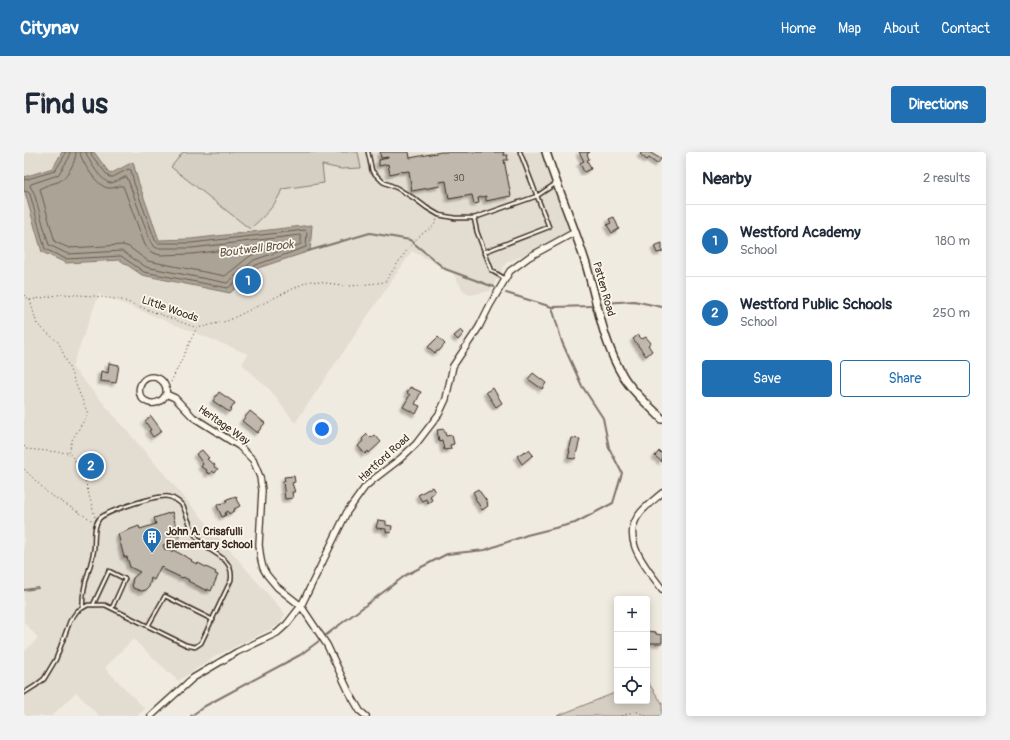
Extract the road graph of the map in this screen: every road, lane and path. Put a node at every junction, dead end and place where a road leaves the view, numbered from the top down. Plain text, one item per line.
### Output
1 (368, 152) edge
2 (520, 152) edge
3 (546, 152) edge
4 (556, 184) junction
5 (537, 196) junction
6 (439, 215) junction
7 (474, 218) junction
8 (575, 232) junction
9 (484, 252) junction
10 (506, 279) junction
11 (24, 295) edge
12 (30, 300) junction
13 (196, 328) junction
14 (166, 393) junction
15 (662, 419) edge
16 (24, 446) edge
17 (69, 453) junction
18 (75, 462) junction
19 (104, 466) dead end
20 (24, 469) edge
21 (662, 494) edge
22 (97, 523) junction
23 (662, 589) edge
24 (93, 605) junction
25 (301, 606) junction
26 (83, 608) junction
27 (112, 608) junction
28 (213, 620) junction
29 (148, 626) junction
30 (24, 693) edge
31 (151, 716) edge
32 (366, 716) edge
33 (622, 716) edge
34 (647, 716) edge

1 - 6 lane
2 - 5 lane
3 - 4 street, Patten Road
4 - 5 lane
4 - 8 street, Patten Road
5 - 7 lane
5 - 9 lane
6 - 7 lane
6 - 13 path, Little Woods
7 - 9 lane
8 - 10 street, Hartford Road
8 - 15 street, Patten Road
9 - 10 lane
10 - 25 street, Hartford Road
11 - 12 path
12 - 13 path, Little Woods
12 - 17 path
13 - 14 path
14 - 14 street, Heritage Way
14 - 25 street, Heritage Way
16 - 17 path
17 - 18 path
18 - 19 path
18 - 22 path
20 - 22 path
21 - 23 street
22 - 26 lane
22 - 28 lane
24 - 26 lane
24 - 27 lane
24 - 27 lane
25 - 31 street, Hartford Road
25 - 32 street, Heritage Way
26 - 30 lane
27 - 29 lane
28 - 29 lane
28 - 29 lane
33 - 34 path

